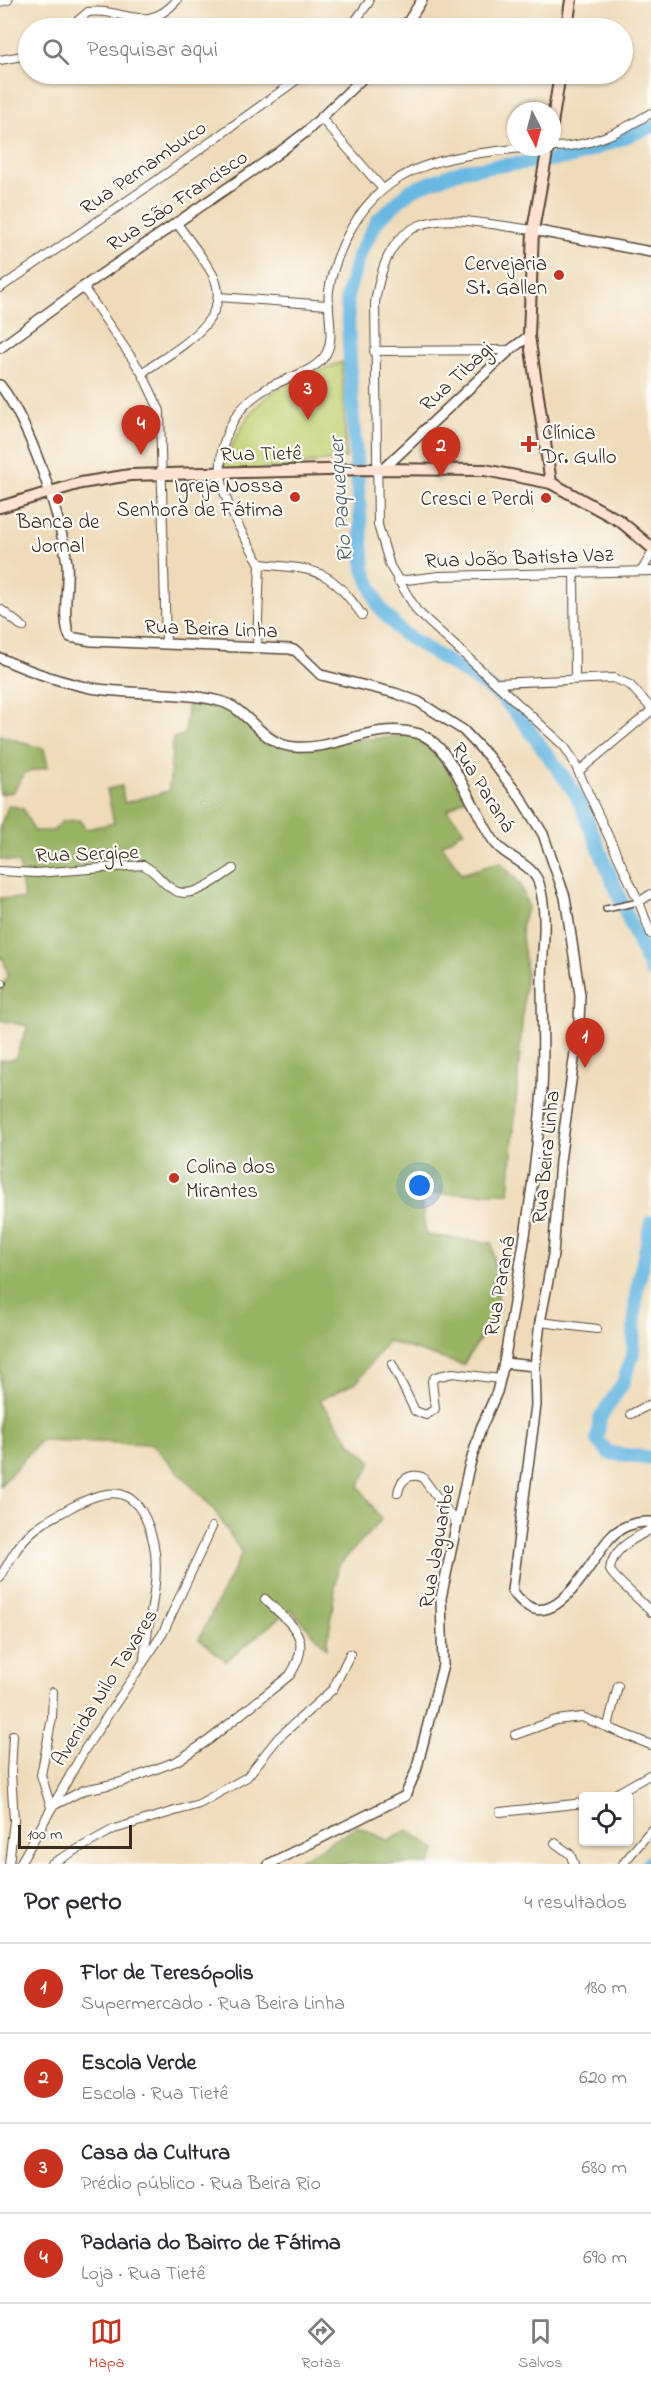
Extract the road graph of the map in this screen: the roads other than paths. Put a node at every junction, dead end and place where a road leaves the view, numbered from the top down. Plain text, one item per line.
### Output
1 (8, 0) edge
2 (177, 0) edge
3 (422, 0) edge
4 (571, 0) edge
5 (0, 2) edge
6 (369, 2) dead end
7 (81, 18) edge
8 (139, 18) edge
9 (150, 18) edge
10 (357, 18) edge
11 (410, 18) edge
12 (568, 18) edge
13 (18, 57) edge
14 (0, 60) edge
15 (291, 84) edge
16 (357, 84) edge
17 (558, 84) edge
18 (556, 102) edge
19 (651, 113) edge
20 (321, 118) junction
21 (561, 148) edge
22 (507, 151) edge
23 (547, 156) edge
24 (382, 188) junction
25 (176, 222) junction
26 (533, 230) junction
27 (651, 252) edge
28 (0, 288) edge
29 (82, 288) junction
30 (219, 297) junction
31 (327, 305) junction
32 (529, 336) junction
33 (0, 348) edge
34 (510, 350) junction
35 (374, 351) junction
36 (142, 373) junction
37 (0, 386) edge
38 (375, 469) junction
39 (219, 473) junction
40 (163, 474) junction
41 (551, 483) junction
42 (48, 492) junction
43 (0, 507) edge
44 (651, 547) edge
45 (651, 555) edge
46 (260, 564) junction
47 (642, 570) junction
48 (651, 571) edge
49 (574, 574) junction
50 (398, 581) junction
51 (0, 609) edge
52 (362, 615) dead end
53 (23, 627) dead end
54 (166, 644) junction
55 (257, 647) junction
56 (0, 658) edge
57 (575, 677) junction
58 (498, 683) junction
59 (651, 710) edge
60 (579, 771) junction
61 (232, 869) dead end
62 (0, 871) edge
63 (651, 894) edge
64 (639, 902) junction
65 (606, 909) dead end
66 (651, 934) edge
67 (540, 1322) junction
68 (597, 1329) dead end
69 (504, 1363) junction
70 (392, 1364) dead end
71 (535, 1366) junction
72 (500, 1379) junction
73 (651, 1404) edge
74 (631, 1414) dead end
75 (398, 1493) dead end
76 (651, 1522) edge
77 (457, 1524) junction
78 (212, 1527) dead end
79 (651, 1530) edge
80 (0, 1578) edge
81 (266, 1599) dead end
82 (651, 1612) edge
83 (350, 1654) dead end
84 (144, 1661) junction
85 (618, 1686) dead end
86 (53, 1692) dead end
87 (608, 1726) junction
88 (13, 1735) dead end
89 (515, 1735) dead end
90 (651, 1745) edge
91 (651, 1773) edge
92 (620, 1792) edge
93 (579, 1804) edge
94 (51, 1807) junction
95 (500, 1812) dead end
96 (651, 1830) edge
97 (555, 1843) dead end
98 (9, 1864) edge
99 (20, 1864) edge
100 (51, 1864) edge
101 (269, 1864) edge
102 (574, 1864) edge
103 (623, 1864) edge

1 - 5 street
2 - 9 street
3 - 11 street
4 - 12 main road
6 - 10 street
7 - 8 street
13 - 14 street
15 - 28 street, Rua Pernambuco
16 - 20 street, Rua São Francisco
17 - 18 main road
19 - 21 street
20 - 24 street
20 - 25 street, Rua São Francisco
22 - 24 street
23 - 26 main road
24 - 31 street
25 - 29 street, Rua São Francisco
25 - 30 street
26 - 27 street
26 - 32 main road
26 - 35 street
29 - 33 street, Rua São Francisco
29 - 36 street
30 - 31 street
30 - 36 street
31 - 39 street
32 - 34 street, Rua Tibagi
32 - 41 main road
34 - 35 street
34 - 38 street, Rua Tibagi
35 - 38 street
36 - 40 street
37 - 42 street
38 - 39 main road, Rua Tietê
38 - 41 main road, Rua Tietê
38 - 50 street
39 - 40 main road, Rua Tietê
39 - 46 street
40 - 42 main road, Rua Tietê
40 - 54 street
41 - 44 main road, Rua Tietê
42 - 43 main road, Rua Tietê
42 - 54 street, Rua Beira Linha
45 - 47 street, Rua João Batista Vaz
46 - 52 street
46 - 55 street
47 - 48 street, Rua João Batista Vaz
47 - 49 street, Rua João Batista Vaz
49 - 50 street, Rua João Batista Vaz
49 - 57 street
50 - 58 street
51 - 53 street
54 - 55 street, Rua Beira Linha
55 - 67 street, Rua Beira Linha
56 - 69 street, Rua Paraná
57 - 58 street
57 - 59 street
58 - 60 street
59 - 60 street
60 - 64 street
61 - 62 street, Rua Sergipe
63 - 64 street
64 - 65 street
64 - 66 street
67 - 68 street
67 - 71 street, Rua Beira Linha
69 - 71 street
69 - 72 street, Rua Jaguaribe
70 - 72 street
71 - 76 street, Rua Beira Linha
72 - 77 street, Rua Jaguaribe
73 - 74 street
75 - 77 street
77 - 101 street, Rua Jaguaribe
78 - 84 street, Avenida Nilo Tavares
79 - 82 street
80 - 84 street
81 - 94 street
83 - 100 street
84 - 94 street, Avenida Nilo Tavares
85 - 87 street
86 - 94 street
87 - 89 street
87 - 90 street
88 - 98 street
91 - 92 street
93 - 95 street
94 - 99 street, Avenida Nilo Tavares
96 - 103 street
97 - 102 street

